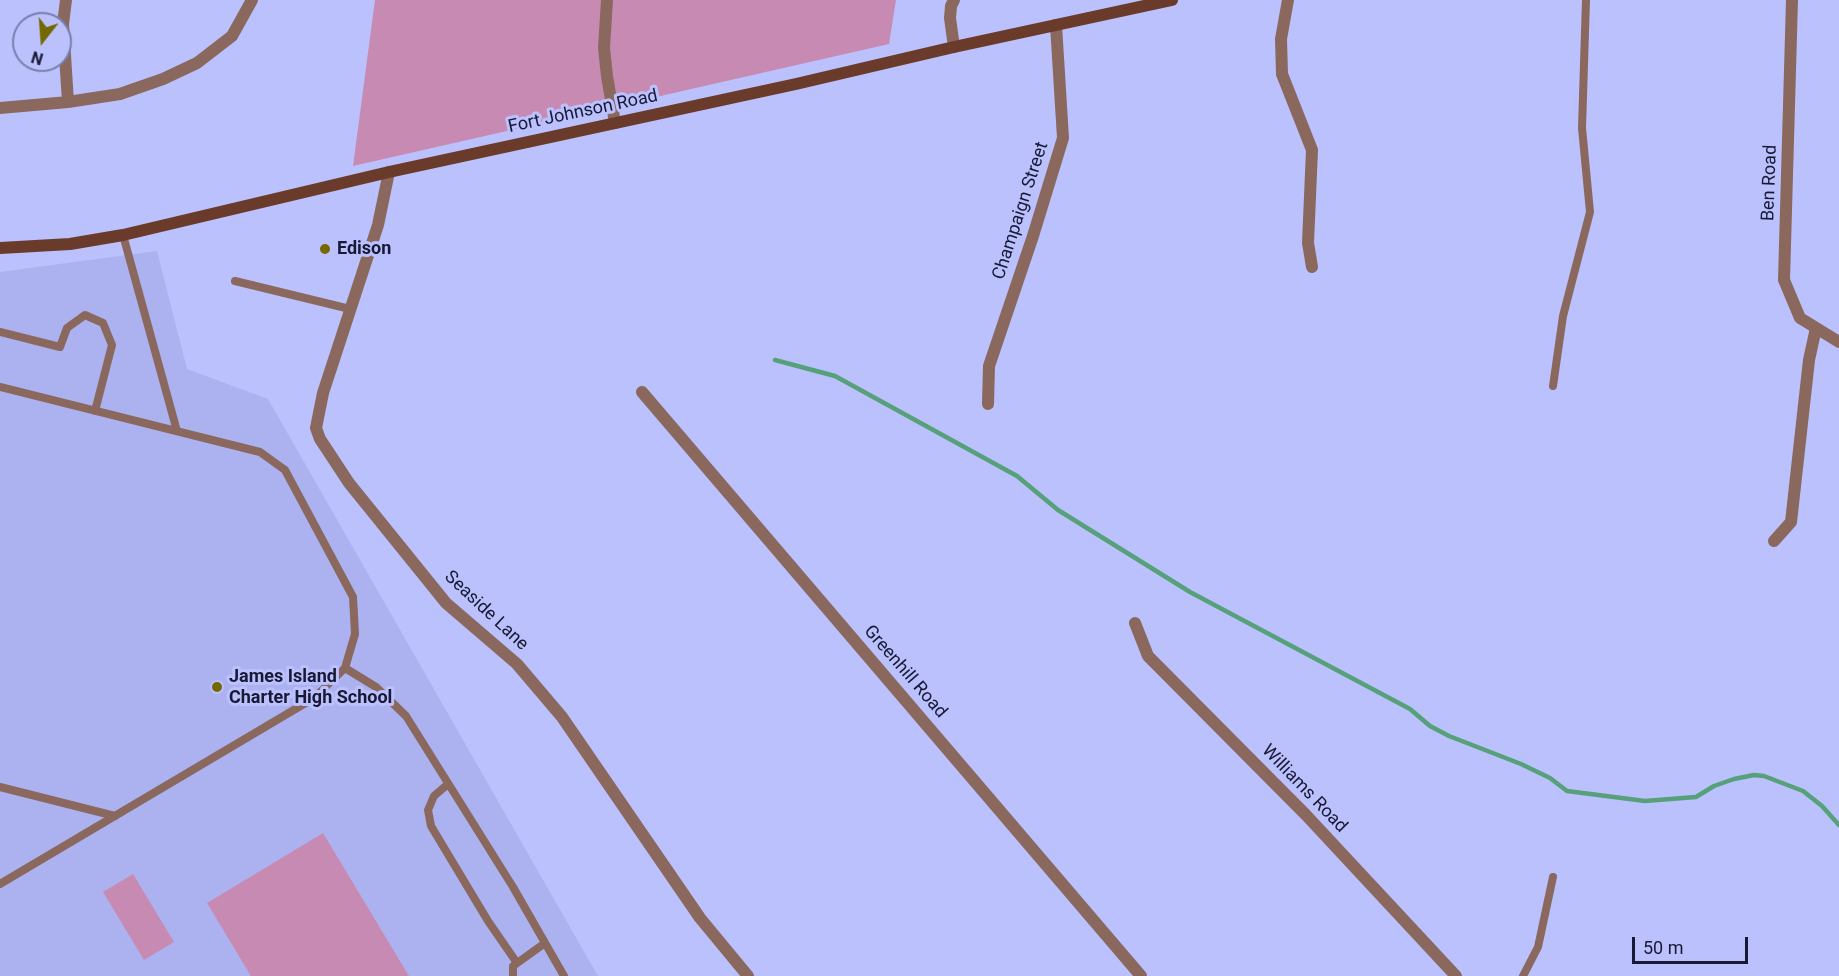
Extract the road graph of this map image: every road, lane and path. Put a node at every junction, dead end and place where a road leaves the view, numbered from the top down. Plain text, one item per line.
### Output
1 (66, 0) edge
2 (252, 0) edge
3 (607, 0) edge
4 (954, 0) edge
5 (1172, 0) edge
6 (1288, 0) edge
7 (1586, 0) edge
8 (1792, 0) edge
9 (1056, 25) junction
10 (954, 47) junction
11 (68, 102) junction
12 (0, 108) edge
13 (615, 123) junction
14 (389, 172) junction
15 (123, 235) junction
16 (0, 248) edge
17 (1312, 267) dead end
18 (235, 281) dead end
19 (350, 309) junction
20 (1816, 328) junction
21 (0, 332) edge
22 (1839, 342) edge
23 (1553, 386) dead end
24 (0, 387) edge
25 (642, 392) dead end
26 (988, 404) dead end
27 (95, 411) junction
28 (177, 431) junction
29 (1774, 542) dead end
30 (1135, 622) dead end
31 (345, 668) junction
32 (448, 784) junction
33 (0, 787) edge
34 (115, 816) junction
35 (1553, 877) dead end
36 (0, 884) edge
37 (545, 943) junction
38 (517, 963) junction
39 (513, 976) edge
40 (564, 976) edge
41 (748, 976) edge
42 (1141, 976) edge
43 (1456, 976) edge
44 (1523, 976) edge

1 - 11 street
2 - 11 street
3 - 13 street
4 - 10 street
5 - 9 main road, Fort Johnson Road
6 - 17 street
7 - 23 lane
8 - 20 street, Ben Road
9 - 10 main road, Fort Johnson Road
9 - 26 street, Champaign Street
10 - 13 main road, Fort Johnson Road
11 - 12 street
13 - 14 main road, Fort Johnson Road
14 - 15 main road, Fort Johnson Road
14 - 19 street, Seaside Lane
15 - 16 main road, Fort Johnson Road
15 - 28 lane
18 - 19 lane
19 - 41 street, Seaside Lane
20 - 22 street, Ben Road
20 - 29 street
21 - 27 lane
24 - 27 lane
25 - 42 street, Greenhill Road
27 - 28 lane
28 - 31 lane
30 - 43 street, Williams Road
31 - 32 lane
31 - 34 lane
32 - 37 lane
32 - 38 lane
33 - 34 lane
34 - 36 lane
35 - 44 lane
37 - 38 lane
37 - 40 lane
38 - 39 lane

